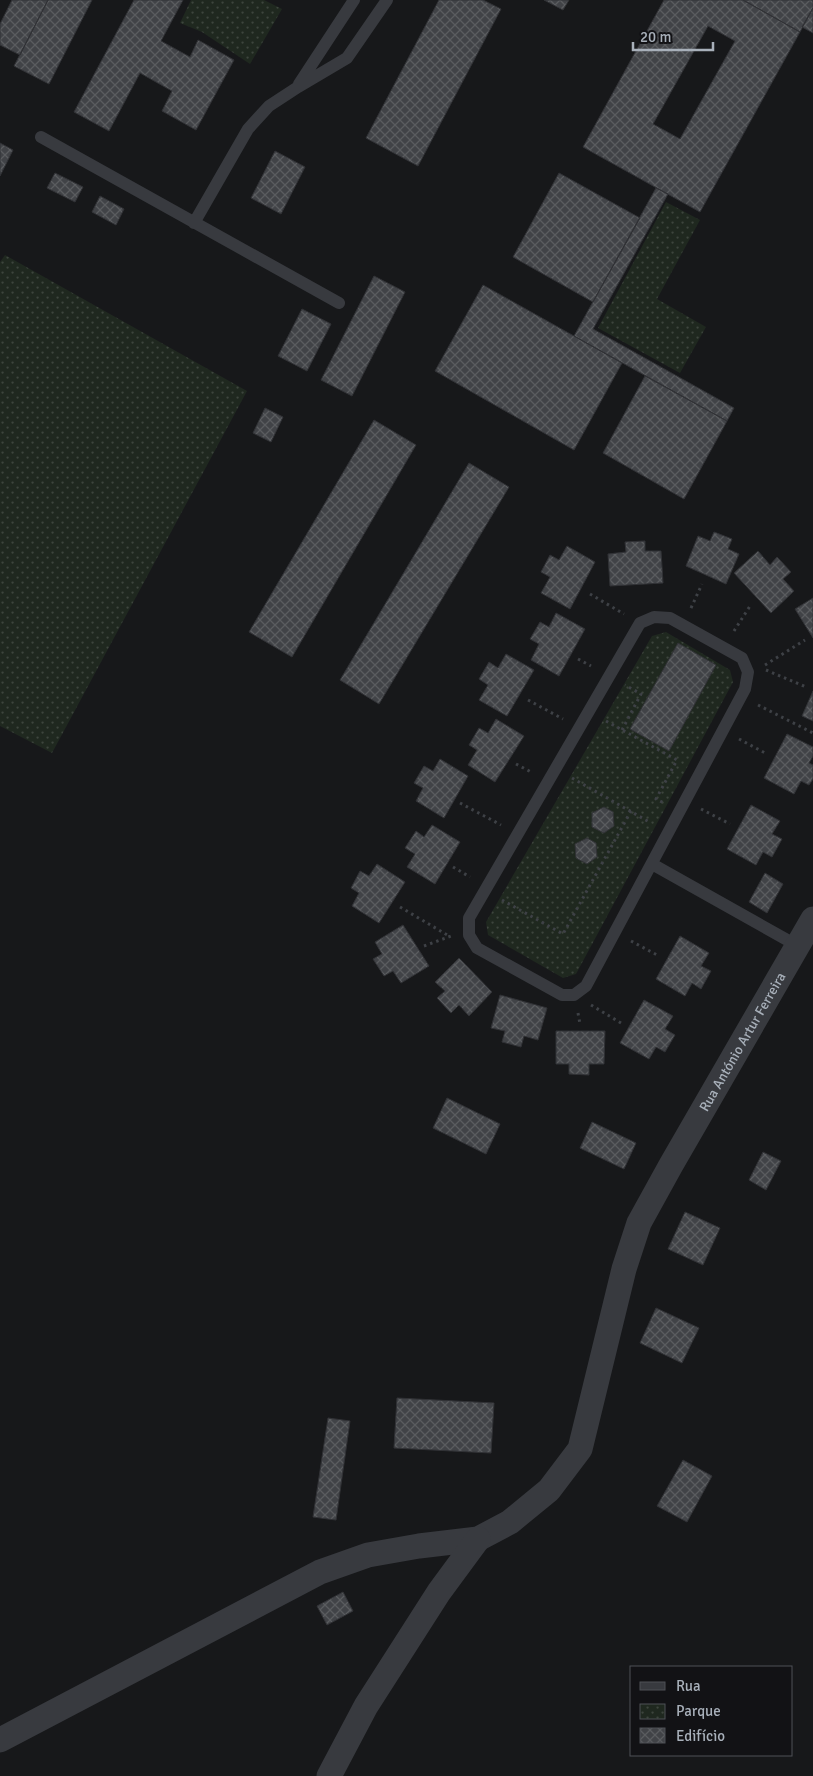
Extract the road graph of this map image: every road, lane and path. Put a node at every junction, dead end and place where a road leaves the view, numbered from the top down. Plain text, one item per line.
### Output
1 (354, 0) edge
2 (387, 0) edge
3 (298, 86) junction
4 (41, 137) dead end
5 (194, 222) junction
6 (338, 303) dead end
7 (702, 584) dead end
8 (590, 594) dead end
9 (750, 606) dead end
10 (640, 623) junction
11 (684, 625) junction
12 (805, 640) dead end
13 (723, 648) junction
14 (806, 687) dead end
15 (641, 694) dead end
16 (741, 696) junction
17 (528, 700) dead end
18 (580, 729) junction
19 (723, 730) junction
20 (813, 733) edge
21 (767, 754) dead end
22 (556, 769) junction
23 (656, 799) dead end
24 (685, 800) junction
25 (460, 803) dead end
26 (631, 811) junction
27 (730, 824) dead end
28 (668, 832) junction
29 (518, 835) junction
30 (652, 864) junction
31 (485, 890) junction
32 (400, 907) dead end
33 (813, 919) edge
34 (615, 932) junction
35 (424, 946) dead end
36 (798, 946) junction
37 (659, 956) dead end
38 (574, 995) junction
39 (621, 1023) dead end
40 (478, 1538) junction
41 (0, 1740) edge
42 (330, 1776) edge

1 - 3 lane
2 - 3 lane
3 - 5 lane
4 - 5 lane
5 - 6 lane
7 - 11 path
8 - 10 path
9 - 13 path
10 - 11 lane
10 - 18 lane
11 - 13 lane
12 - 14 path
13 - 16 lane
15 - 23 path
16 - 19 lane
16 - 20 path
17 - 18 path
18 - 22 lane
19 - 21 path
19 - 24 lane
22 - 26 path
22 - 29 lane
24 - 27 path
24 - 28 lane
25 - 29 path
26 - 28 path
26 - 31 path
28 - 30 lane
29 - 31 lane
30 - 34 lane
30 - 36 lane
31 - 38 lane
32 - 35 path
33 - 36 street, Rua António Artur Ferreira
34 - 37 path
34 - 38 lane
36 - 40 street, Rua António Artur Ferreira
38 - 39 path
40 - 41 street
40 - 42 street

